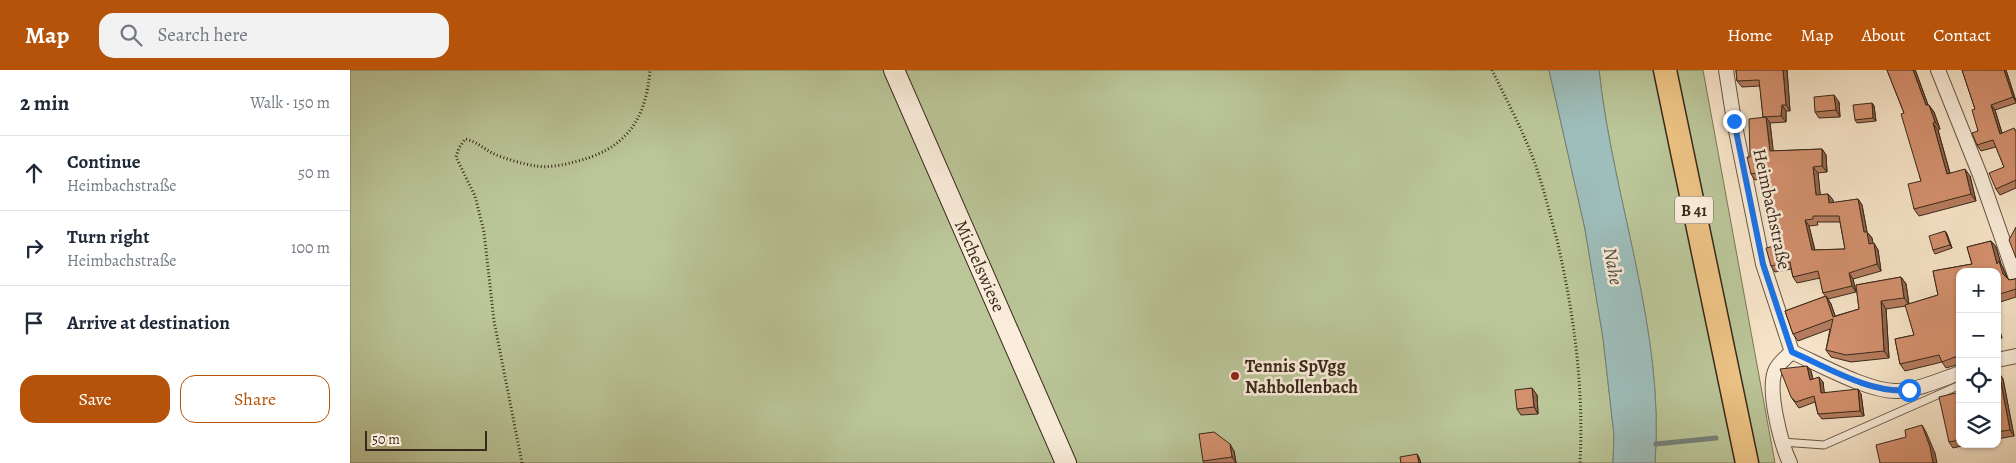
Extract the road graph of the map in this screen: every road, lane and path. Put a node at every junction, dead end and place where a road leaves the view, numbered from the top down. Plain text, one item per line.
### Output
1 (650, 70) edge
2 (894, 70) edge
3 (1492, 70) edge
4 (1665, 70) edge
5 (1726, 70) edge
6 (1938, 70) edge
7 (2016, 278) edge
8 (1792, 352) junction
9 (2016, 356) edge
10 (2001, 359) edge
11 (1956, 374) edge
12 (1956, 387) edge
13 (1782, 442) junction
14 (522, 463) edge
15 (1066, 463) edge
16 (1580, 463) edge
17 (1747, 463) edge
18 (1790, 463) edge

1 - 14 path
2 - 15 street, Michelswiese
3 - 16 path
4 - 17 main road, B 41
5 - 8 street, Heimbachstraße
6 - 7 street
8 - 11 street
8 - 13 street
9 - 10 street
12 - 13 lane
13 - 18 street

